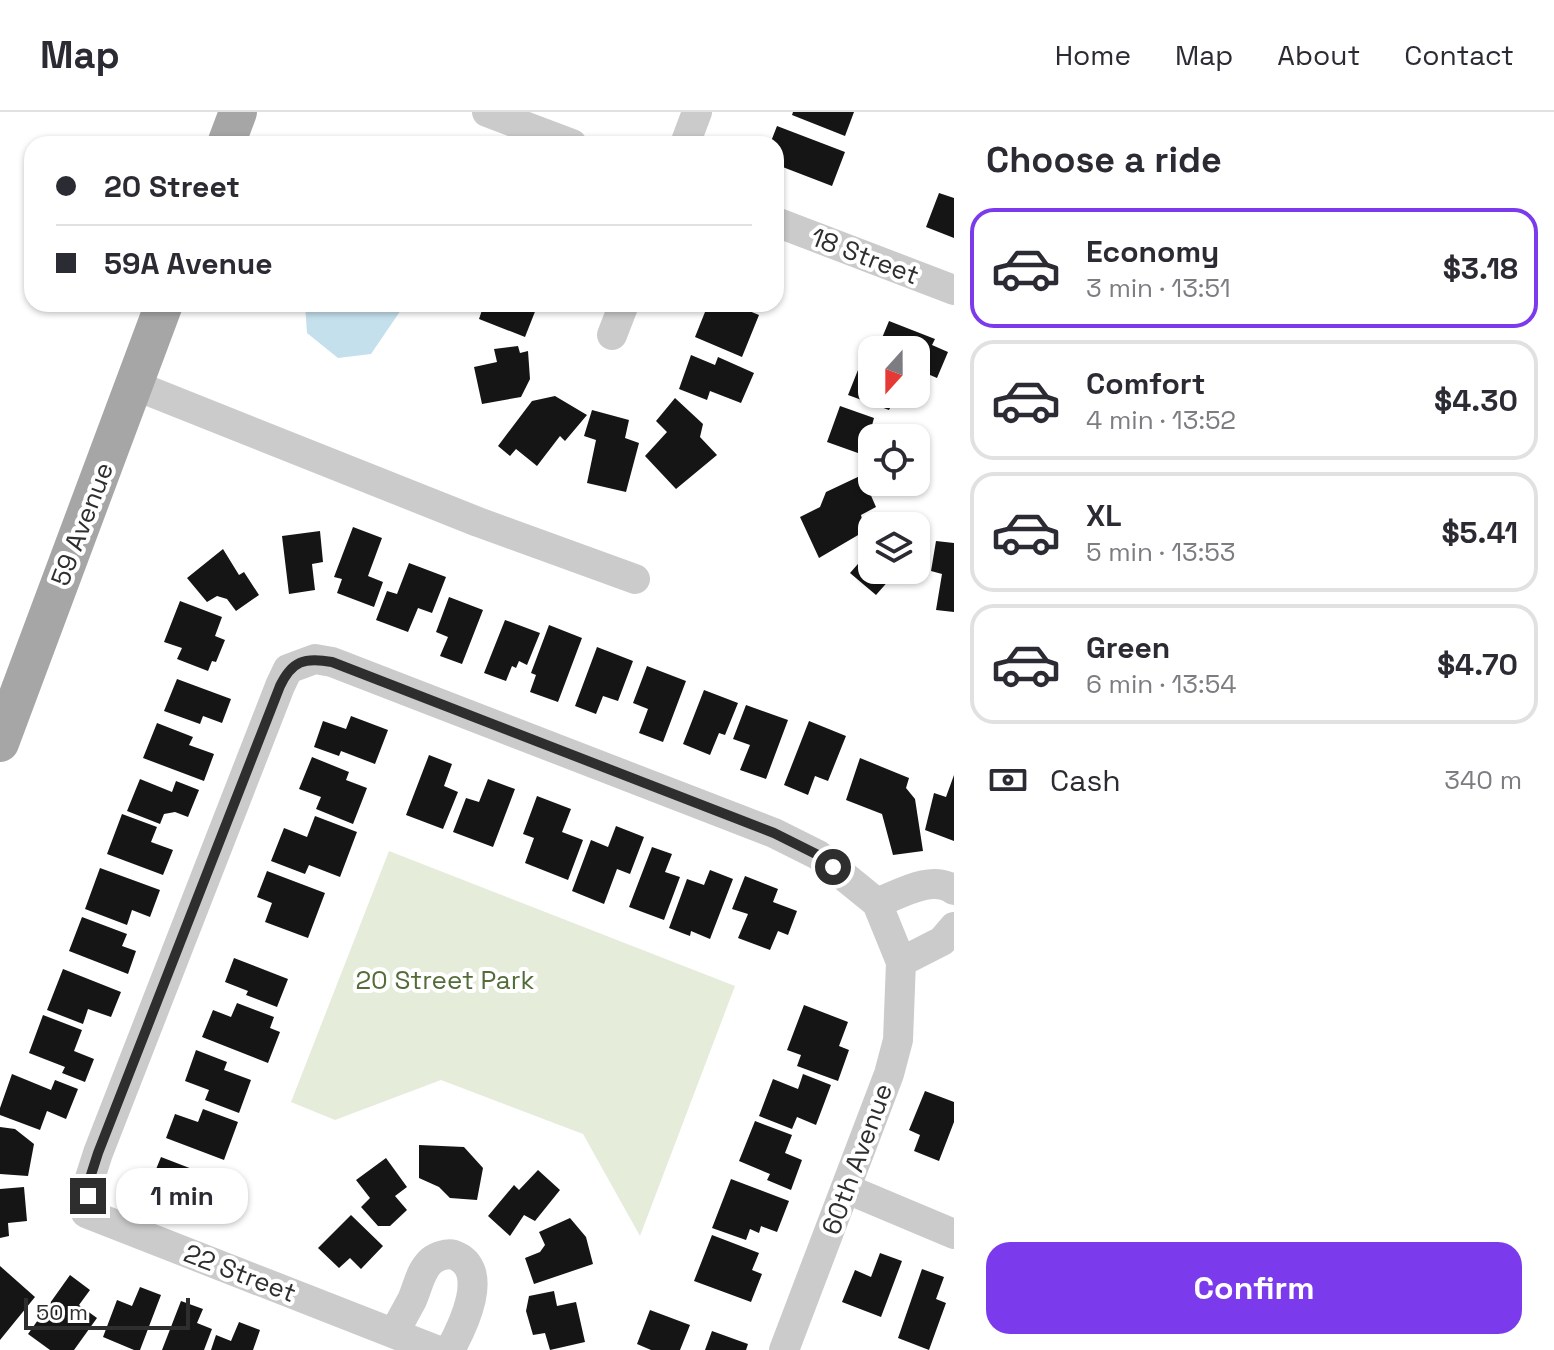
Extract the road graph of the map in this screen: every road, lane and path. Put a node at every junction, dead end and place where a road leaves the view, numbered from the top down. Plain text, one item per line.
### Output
1 (238, 112) edge
2 (487, 112) edge
3 (697, 112) edge
4 (229, 136) edge
5 (551, 136) edge
6 (688, 136) edge
7 (784, 225) edge
8 (954, 290) edge
9 (161, 312) edge
10 (621, 312) edge
11 (612, 335) dead end
12 (134, 385) junction
13 (635, 579) dead end
14 (0, 743) edge
15 (954, 890) edge
16 (877, 903) junction
17 (954, 927) edge
18 (901, 962) junction
19 (847, 1189) junction
20 (954, 1234) edge
21 (424, 1345) edge
22 (784, 1350) edge

1 - 4 main road
2 - 5 street
3 - 6 street
7 - 8 street, 18 Street
9 - 12 main road, 59 Avenue
10 - 11 street
12 - 13 street
12 - 14 main road, 59 Avenue
15 - 16 street
16 - 18 street
16 - 21 street, 22 Street
17 - 18 street
18 - 19 street, 60th Avenue
19 - 20 street
19 - 22 street, 60th Avenue

